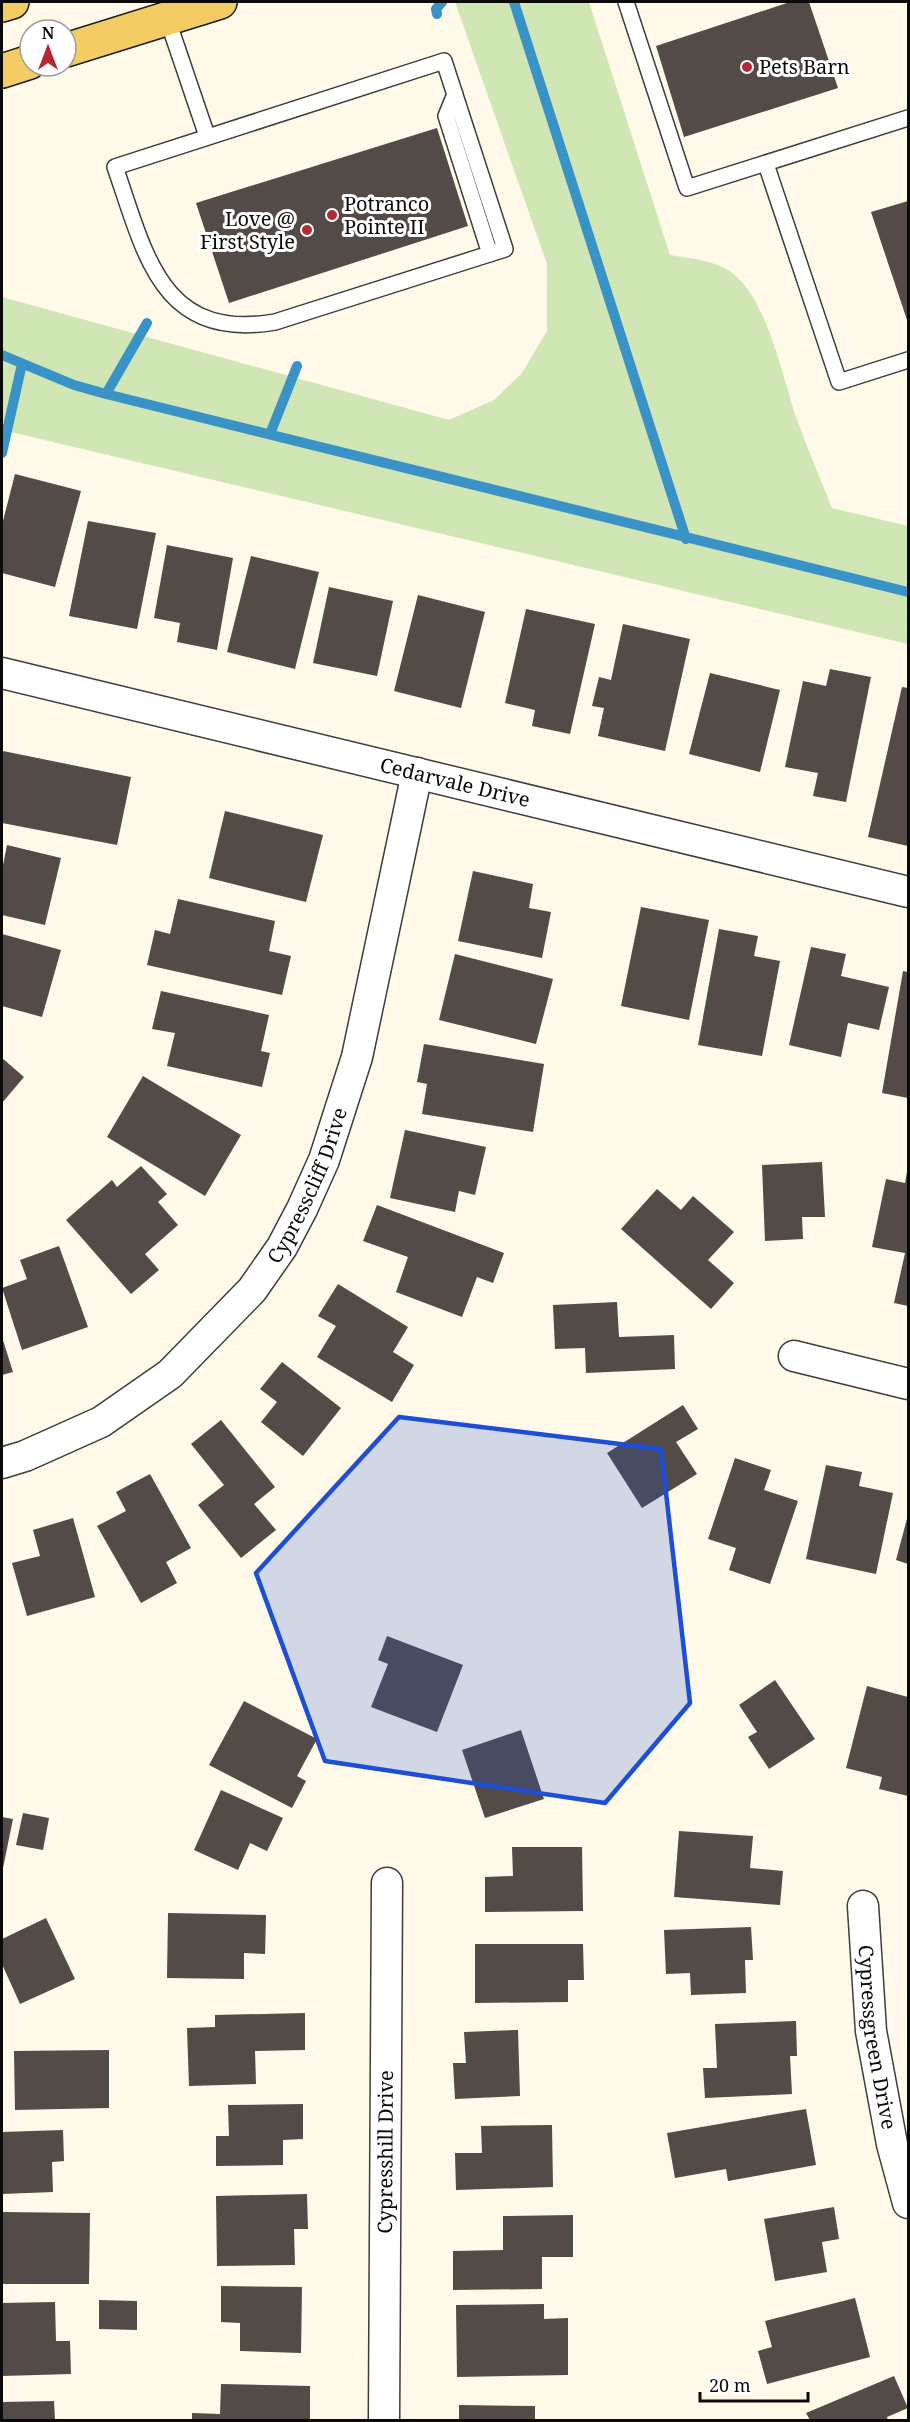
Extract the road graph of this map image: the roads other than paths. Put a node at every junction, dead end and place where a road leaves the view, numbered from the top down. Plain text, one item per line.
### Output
1 (12, 2) edge
2 (220, 2) edge
3 (626, 2) edge
4 (2, 5) edge
5 (167, 18) junction
6 (78, 46) edge
7 (18, 66) edge
8 (2, 71) edge
9 (909, 118) edge
10 (207, 136) junction
11 (766, 164) junction
12 (909, 360) edge
13 (2, 673) edge
14 (417, 773) junction
15 (909, 892) edge
16 (794, 1356) dead end
17 (909, 1384) edge
18 (2, 1463) edge
19 (387, 1883) dead end
20 (863, 1906) dead end
21 (909, 2203) edge
22 (384, 2421) edge

1 - 4 main road
2 - 5 main road
3 - 11 lane
5 - 6 main road
5 - 10 lane
7 - 8 main road
9 - 11 lane
10 - 10 lane
11 - 12 lane
13 - 14 street, Cedarvale Drive
14 - 15 street, Cedarvale Drive
14 - 18 street, Cypresscliff Drive
16 - 17 street
19 - 22 street, Cypresshill Drive
20 - 21 street, Cypressgreen Drive

